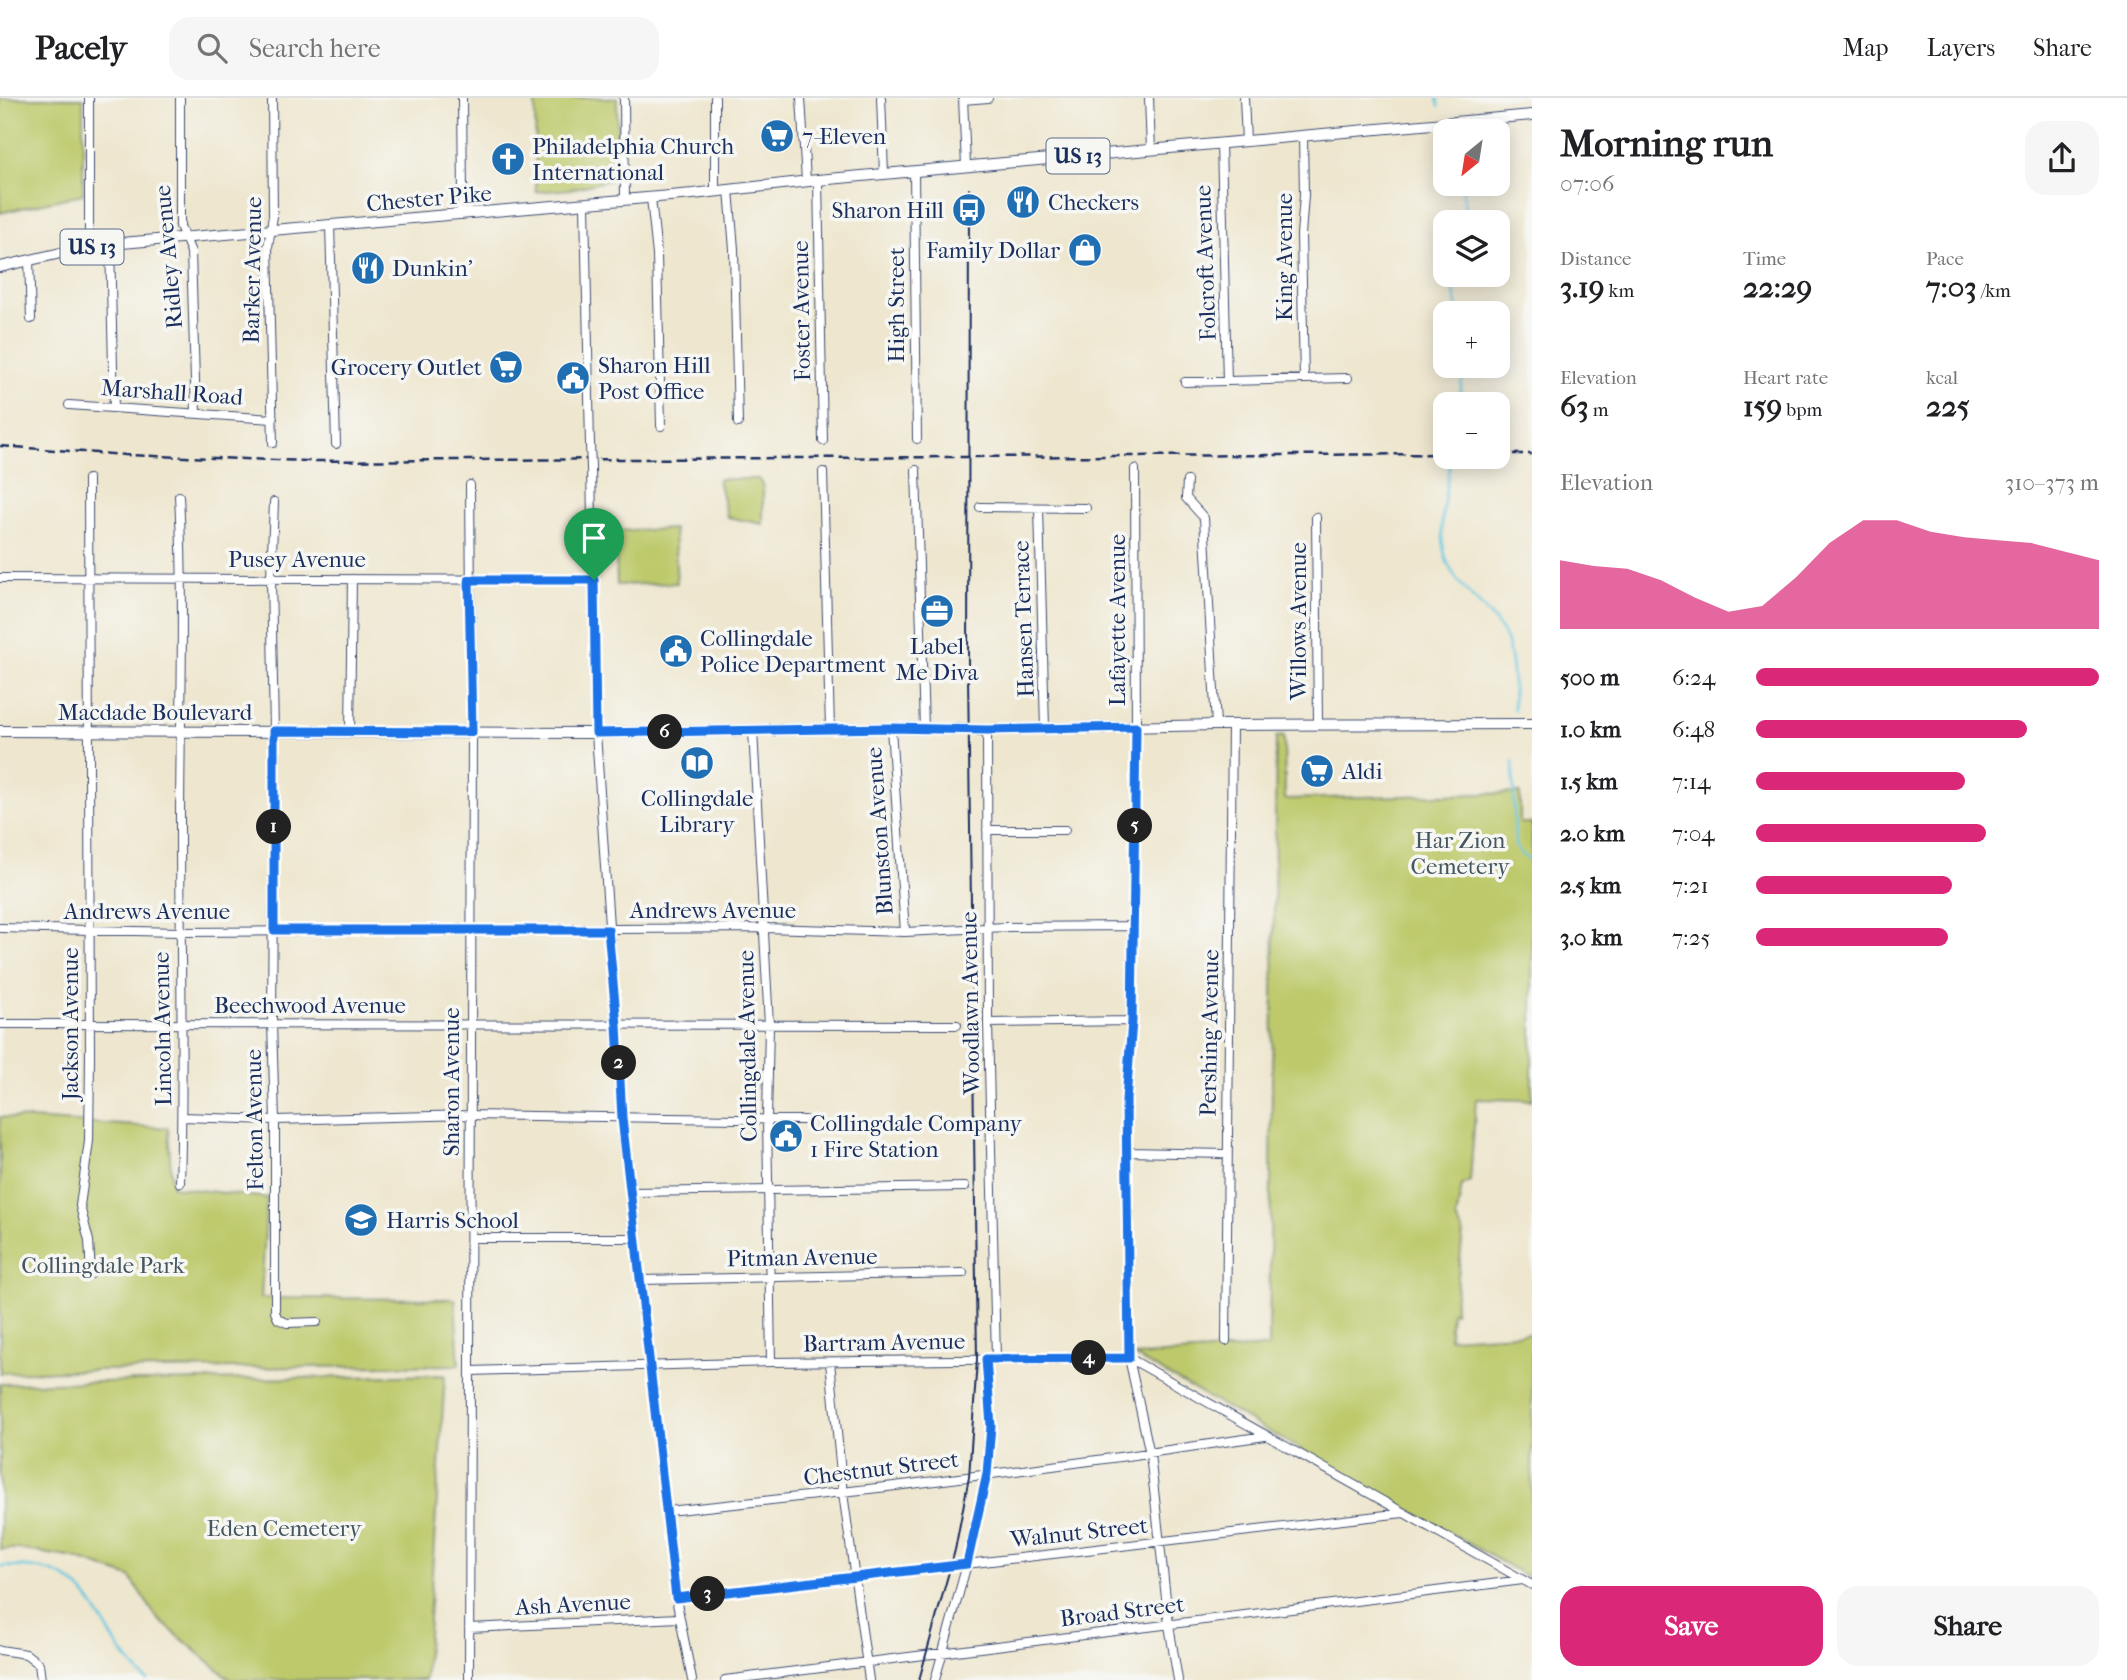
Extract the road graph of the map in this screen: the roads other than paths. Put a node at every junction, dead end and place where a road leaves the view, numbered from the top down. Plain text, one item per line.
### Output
1 (89, 98) edge
2 (180, 98) edge
3 (272, 98) edge
4 (462, 98) edge
5 (624, 98) edge
6 (715, 98) edge
7 (802, 98) edge
8 (881, 98) edge
9 (988, 98) edge
10 (1149, 98) edge
11 (1244, 98) edge
12 (963, 99) edge
13 (1532, 115) edge
14 (1303, 136) junction
15 (1246, 141) junction
16 (1221, 143) junction
17 (1151, 150) junction
18 (966, 166) junction
19 (915, 171) junction
20 (884, 174) junction
21 (818, 180) junction
22 (806, 181) junction
23 (729, 190) junction
24 (715, 192) junction
25 (651, 198) junction
26 (625, 200) junction
27 (585, 204) junction
28 (460, 215) junction
29 (330, 225) junction
30 (271, 229) junction
31 (185, 237) junction
32 (110, 244) junction
33 (89, 247) junction
34 (29, 260) junction
35 (0, 267) edge
36 (31, 319) dead end
37 (1348, 378) dead end
38 (1304, 379) junction
39 (1227, 381) junction
40 (1185, 382) dead end
41 (69, 405) dead end
42 (114, 408) junction
43 (196, 413) junction
44 (273, 419) junction
45 (738, 423) dead end
46 (661, 426) dead end
47 (917, 439) dead end
48 (823, 441) dead end
49 (273, 443) dead end
50 (336, 444) dead end
51 (1135, 469) dead end
52 (916, 470) dead end
53 (823, 471) dead end
54 (88, 479) dead end
55 (1187, 481) dead end
56 (470, 485) dead end
57 (179, 496) dead end
58 (274, 502) dead end
59 (980, 508) dead end
60 (1039, 508) junction
61 (1086, 508) dead end
62 (1316, 517) dead end
63 (0, 578) edge
64 (89, 578) junction
65 (183, 578) junction
66 (271, 578) junction
67 (352, 579) junction
68 (469, 580) junction
69 (594, 580) junction
70 (1528, 724) edge
71 (1216, 725) junction
72 (1232, 725) junction
73 (1318, 725) junction
74 (1136, 727) junction
75 (891, 728) junction
76 (924, 728) junction
77 (1045, 728) junction
78 (830, 729) junction
79 (180, 730) junction
80 (753, 730) junction
81 (987, 730) junction
82 (0, 731) edge
83 (89, 731) junction
84 (274, 731) junction
85 (472, 732) junction
86 (350, 733) junction
87 (596, 733) junction
88 (987, 830) junction
89 (1065, 830) dead end
90 (1133, 926) junction
91 (0, 928) edge
92 (764, 928) junction
93 (989, 929) junction
94 (274, 930) junction
95 (608, 930) junction
96 (90, 931) junction
97 (472, 931) junction
98 (180, 932) junction
99 (905, 932) junction
100 (1132, 1021) junction
101 (988, 1023) junction
102 (0, 1024) edge
103 (89, 1024) junction
104 (183, 1024) junction
105 (272, 1024) junction
106 (471, 1024) junction
107 (617, 1025) junction
108 (769, 1025) junction
109 (957, 1025) dead end
110 (470, 1115) junction
111 (183, 1117) junction
112 (622, 1118) junction
113 (766, 1119) junction
114 (275, 1120) junction
115 (805, 1120) dead end
116 (1127, 1152) junction
117 (1227, 1154) junction
118 (180, 1183) dead end
119 (965, 1187) dead end
120 (769, 1189) junction
121 (630, 1192) junction
122 (471, 1238) junction
123 (635, 1238) junction
124 (963, 1273) dead end
125 (91, 1274) dead end
126 (770, 1277) junction
127 (641, 1280) junction
128 (317, 1322) dead end
129 (1226, 1340) dead end
130 (1129, 1358) junction
131 (986, 1359) junction
132 (996, 1359) junction
133 (771, 1362) junction
134 (830, 1362) junction
135 (651, 1365) junction
136 (471, 1371) junction
137 (1265, 1436) junction
138 (1150, 1454) junction
139 (987, 1474) junction
140 (843, 1493) junction
141 (667, 1511) junction
142 (1403, 1513) junction
143 (1160, 1542) junction
144 (967, 1564) junction
145 (856, 1577) junction
146 (1523, 1580) junction
147 (1532, 1585) edge
148 (676, 1598) junction
149 (679, 1618) junction
150 (1169, 1625) junction
151 (469, 1628) junction
152 (0, 1650) edge
153 (942, 1653) junction
154 (866, 1662) junction
155 (41, 1680) edge
156 (469, 1680) edge
157 (692, 1680) edge
158 (725, 1680) edge
159 (869, 1680) edge
160 (936, 1680) edge
161 (1178, 1680) edge

1 - 33 street
2 - 31 street, Ridley Avenue
3 - 30 street, Barker Avenue
4 - 28 street
5 - 26 street
6 - 24 street
7 - 22 street
8 - 20 street
9 - 12 street
10 - 17 street
11 - 15 street
12 - 18 street
13 - 14 main road, Chester Pike / US 13
14 - 15 main road, Chester Pike / US 13
14 - 38 street, King Avenue
15 - 16 main road, Chester Pike / US 13
16 - 17 main road, Chester Pike / US 13
16 - 39 street, Folcroft Avenue
17 - 18 main road, Chester Pike / US 13
18 - 19 main road, Chester Pike / US 13
19 - 20 main road, Chester Pike / US 13
19 - 47 street, High Street
20 - 21 main road, Chester Pike / US 13
21 - 22 main road, Chester Pike / US 13
21 - 48 street, Foster Avenue
22 - 23 main road, Chester Pike / US 13
23 - 24 main road, Chester Pike / US 13
23 - 45 street
24 - 25 main road, Chester Pike / US 13
25 - 26 main road, Chester Pike / US 13
25 - 46 street
26 - 27 main road, Chester Pike / US 13
27 - 28 main road, Chester Pike / US 13
27 - 69 street, bridge
28 - 29 main road, Chester Pike / US 13
29 - 30 main road, Chester Pike / US 13
29 - 50 street
30 - 31 main road, Chester Pike / US 13
30 - 44 street, Barker Avenue
31 - 32 main road, Chester Pike / US 13
31 - 43 street, Ridley Avenue
32 - 33 main road, Chester Pike / US 13
32 - 42 street
33 - 34 main road, Chester Pike / US 13
34 - 35 main road, Chester Pike / US 13
34 - 36 street
37 - 38 street
38 - 39 street
39 - 40 street
41 - 42 street, Marshall Road
42 - 43 street, Marshall Road
43 - 44 street, Marshall Road
44 - 49 street, Barker Avenue
51 - 74 street, Lafayette Avenue
52 - 76 street
53 - 78 street
54 - 64 street, Jackson Avenue
55 - 71 street
56 - 68 street, Sharon Avenue
57 - 65 street, Lincoln Avenue
58 - 66 street, Felton Avenue
59 - 60 street
60 - 61 street
60 - 77 street, Hansen Terrace
62 - 73 street, Willows Avenue
63 - 64 street, Pusey Avenue
64 - 65 street, Pusey Avenue
64 - 83 street, Jackson Avenue
65 - 66 street, Pusey Avenue
65 - 79 street, Lincoln Avenue
66 - 67 street, Pusey Avenue
66 - 84 street, Felton Avenue
67 - 68 street, Pusey Avenue
67 - 86 street
68 - 69 street, Pusey Avenue
68 - 85 street, Sharon Avenue
69 - 87 street
70 - 73 main road
71 - 72 main road, Macdade Boulevard
71 - 74 main road, Macdade Boulevard
72 - 73 main road, Macdade Boulevard
72 - 117 street, Pershing Avenue
74 - 77 main road, Macdade Boulevard
74 - 90 street, Lafayette Avenue
75 - 76 main road, Macdade Boulevard
75 - 78 main road, Macdade Boulevard
75 - 99 street, Blunston Avenue
76 - 81 main road, Macdade Boulevard
77 - 81 main road, Macdade Boulevard
78 - 80 main road, Macdade Boulevard
79 - 83 main road, Macdade Boulevard
79 - 84 main road, Macdade Boulevard
79 - 98 street, Lincoln Avenue
80 - 87 main road, Macdade Boulevard
80 - 92 street, Collingdale Avenue
81 - 88 street, Woodlawn Avenue
82 - 83 main road, Macdade Boulevard
83 - 96 street, Jackson Avenue
84 - 86 main road, Macdade Boulevard
84 - 94 street, Felton Avenue
85 - 86 main road, Macdade Boulevard
85 - 87 main road, Macdade Boulevard
85 - 97 street, Sharon Avenue
87 - 95 street
88 - 89 street
88 - 93 street, Woodlawn Avenue
90 - 93 street, Andrews Avenue
90 - 100 street, Lafayette Avenue
91 - 96 street, Andrews Avenue
92 - 95 street, Andrews Avenue
92 - 99 street, Andrews Avenue
92 - 108 street, Collingdale Avenue
93 - 99 street, Andrews Avenue
93 - 101 street, Woodlawn Avenue
94 - 97 street, Andrews Avenue
94 - 98 street, Andrews Avenue
94 - 105 street, Felton Avenue
95 - 97 street, Andrews Avenue
95 - 107 street
96 - 98 street, Andrews Avenue
96 - 103 street, Jackson Avenue
97 - 106 street, Sharon Avenue
98 - 104 street, Lincoln Avenue
100 - 101 street
100 - 116 street, Lafayette Avenue
101 - 132 street, Woodlawn Avenue
102 - 103 street, Beechwood Avenue
103 - 104 street, Beechwood Avenue
103 - 125 street, Jackson Avenue
104 - 105 street, Beechwood Avenue
104 - 111 street, Lincoln Avenue
105 - 106 street, Beechwood Avenue
105 - 114 street, Felton Avenue
106 - 107 street, Beechwood Avenue
106 - 110 street, Sharon Avenue
107 - 108 street, Beechwood Avenue
107 - 112 street
108 - 109 street, Beechwood Avenue
108 - 113 street, Collingdale Avenue
110 - 112 street
110 - 114 street
110 - 122 street, Sharon Avenue
111 - 114 street
111 - 118 street, Lincoln Avenue
112 - 113 street
112 - 121 street
113 - 115 street
113 - 120 street, Collingdale Avenue
114 - 128 street, Felton Avenue
116 - 117 street
116 - 130 street, Lafayette Avenue
117 - 129 street, Pershing Avenue
119 - 120 street
120 - 121 street
120 - 126 street, Collingdale Avenue
121 - 123 street
122 - 123 street
122 - 136 street, Sharon Avenue
123 - 127 street
124 - 126 street, Pitman Avenue
126 - 127 street, Pitman Avenue
126 - 133 street, Collingdale Avenue
127 - 135 street
130 - 132 street, Bartram Avenue
130 - 137 street
130 - 138 street, Lafayette Avenue
131 - 132 street, Bartram Avenue
131 - 134 street, Bartram Avenue
131 - 139 street
133 - 134 street, Bartram Avenue
133 - 135 street, Bartram Avenue
134 - 140 street
135 - 136 street, Bartram Avenue
135 - 141 street
136 - 151 street, Sharon Avenue
137 - 138 street, Chestnut Street
137 - 142 street
138 - 139 street, Chestnut Street
138 - 143 street, Lafayette Avenue
139 - 140 street, Chestnut Street
139 - 144 street
140 - 141 street, Chestnut Street
140 - 145 street
141 - 148 street
142 - 143 street, Walnut Street
142 - 146 street
143 - 144 street, Walnut Street
143 - 150 street, Lafayette Avenue
144 - 145 street, Walnut Street
144 - 153 street
145 - 148 street, Walnut Street
145 - 154 street
146 - 147 street
146 - 150 street, Broad Street
148 - 149 street
149 - 151 street, Ash Avenue
149 - 157 street
150 - 153 street, Broad Street
150 - 161 street, Lafayette Avenue
151 - 156 street, Sharon Avenue
152 - 155 street
153 - 154 street, Broad Street
153 - 160 street
154 - 158 street, Broad Street
154 - 159 street

